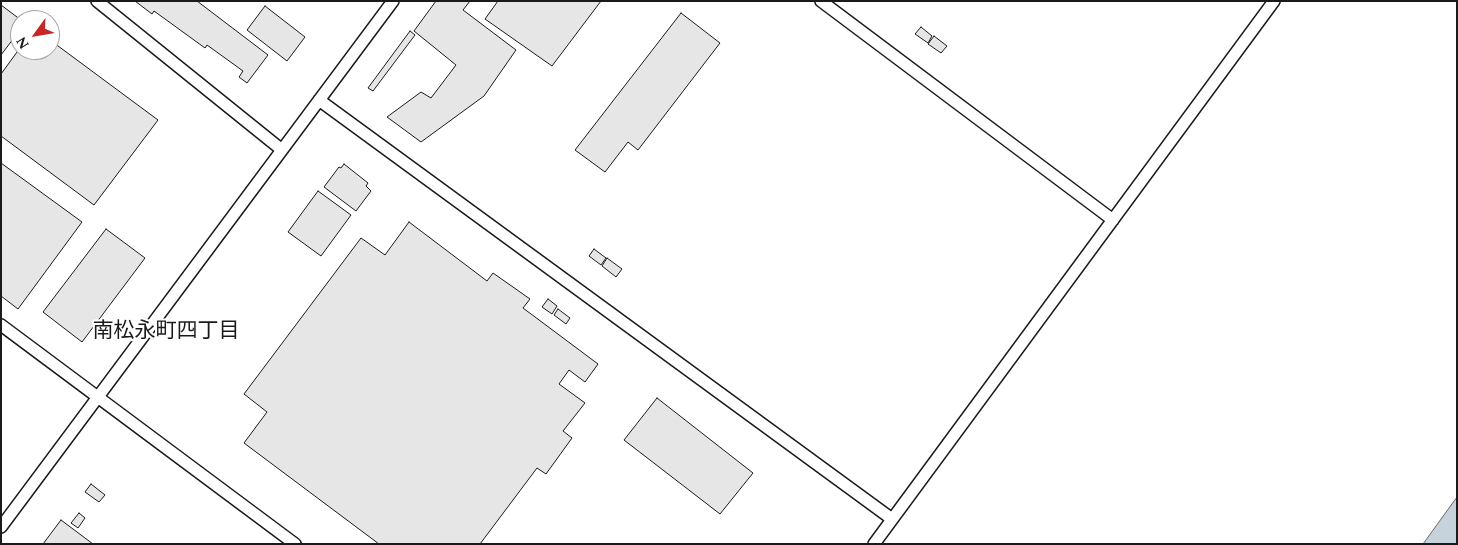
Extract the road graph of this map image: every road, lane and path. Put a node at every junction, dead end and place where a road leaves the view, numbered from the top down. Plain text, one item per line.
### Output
1 (97, 1) edge
2 (393, 1) edge
3 (821, 1) edge
4 (1274, 1) edge
5 (319, 100) junction
6 (282, 150) junction
7 (1113, 220) junction
8 (1, 325) edge
9 (98, 397) junction
10 (892, 519) junction
11 (1, 527) edge
12 (295, 544) edge
13 (874, 544) edge

1 - 6 lane
2 - 5 lane
3 - 7 lane
4 - 7 lane
5 - 6 lane
5 - 10 lane
6 - 9 lane
7 - 10 lane
8 - 9 lane
9 - 11 lane
9 - 12 lane
10 - 13 lane

